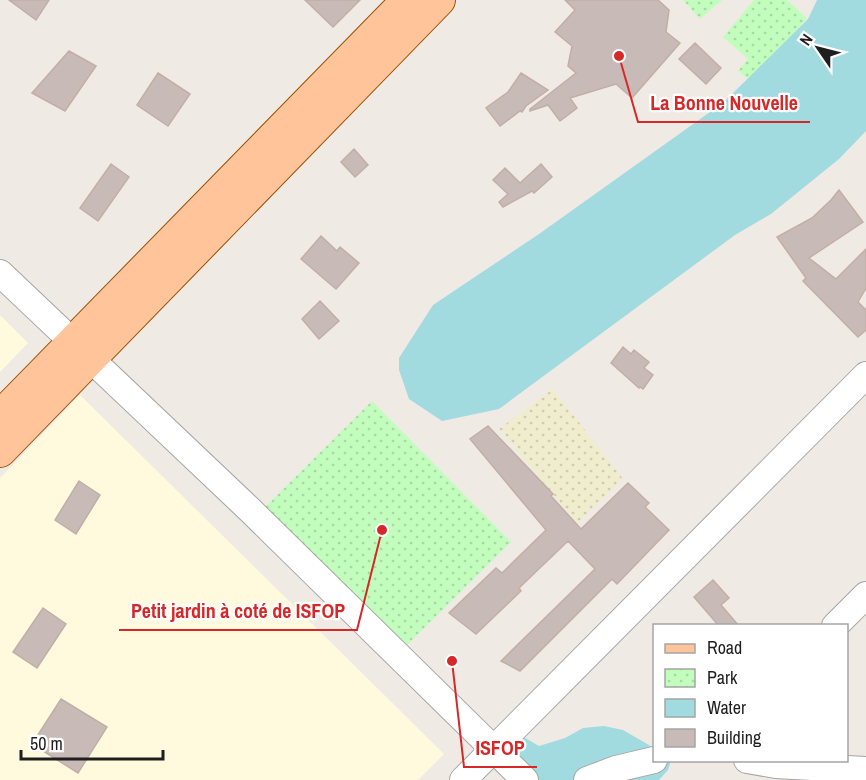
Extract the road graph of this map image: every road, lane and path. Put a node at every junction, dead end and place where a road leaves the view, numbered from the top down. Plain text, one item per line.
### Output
1 (408, 0) edge
2 (439, 0) edge
3 (0, 273) edge
4 (81, 351) junction
5 (866, 375) edge
6 (0, 417) edge
7 (0, 451) edge
8 (866, 595) edge
9 (837, 624) edge
10 (493, 749) junction
11 (653, 760) edge
12 (759, 762) edge
13 (866, 770) edge
14 (463, 780) edge
15 (525, 780) edge
16 (587, 780) edge

1 - 4 main road
2 - 4 main road
3 - 4 street
4 - 6 main road
4 - 7 main road
4 - 10 street
5 - 10 street
8 - 9 street
10 - 14 street
10 - 15 street
11 - 16 street
12 - 13 street

